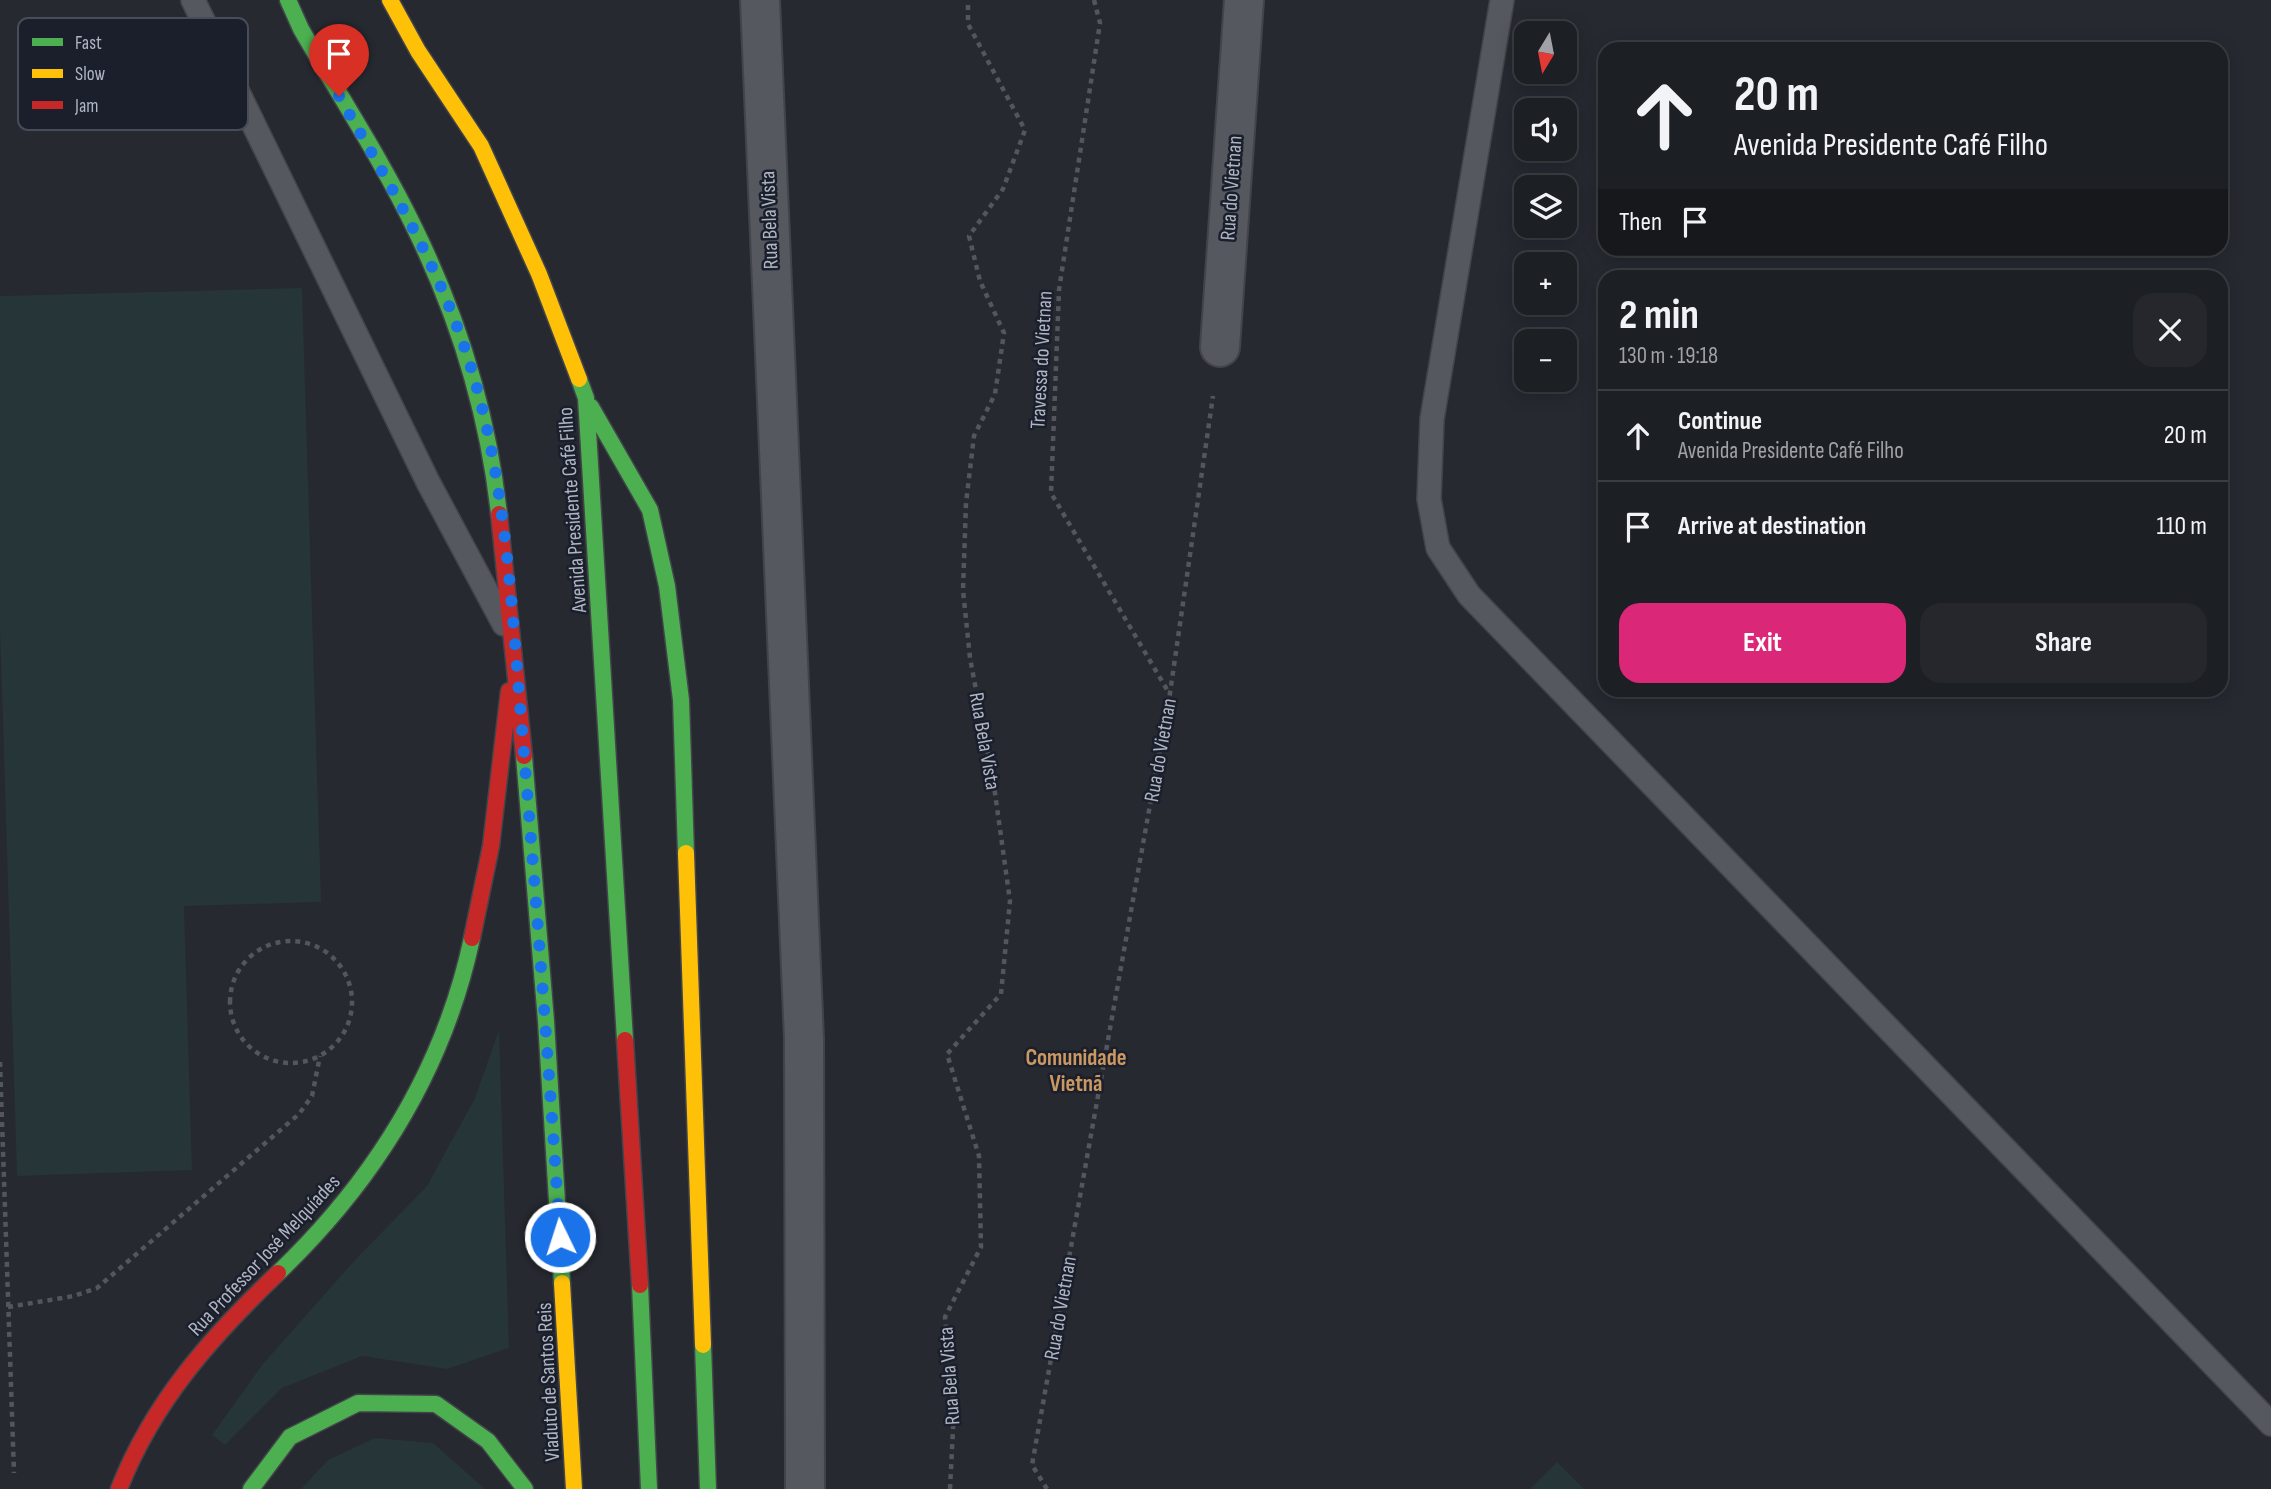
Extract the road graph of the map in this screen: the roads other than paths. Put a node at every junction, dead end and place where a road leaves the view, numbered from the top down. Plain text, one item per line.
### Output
1 (193, 0) edge
2 (288, 0) edge
3 (390, 0) edge
4 (760, 0) edge
5 (1244, 0) edge
6 (1502, 0) edge
7 (202, 18) edge
8 (248, 113) edge
9 (1220, 347) road end
10 (586, 398) junction
11 (514, 642) junction
12 (2271, 1424) edge
13 (119, 1489) edge
14 (251, 1489) edge
15 (525, 1489) edge
16 (574, 1489) edge
17 (649, 1489) edge
18 (708, 1489) edge
19 (805, 1489) edge

1 - 7 lane
2 - 11 main road
3 - 10 main road, Avenida Presidente Café Filho
4 - 19 street, Rua Bela Vista
5 - 9 street, Rua do Vietnan
6 - 12 lane
8 - 11 lane
10 - 17 main road, Avenida Presidente Café Filho
10 - 18 main road
11 - 13 main road, Rua Professor José Melquíades
11 - 16 main road, Viaduto de Santos Reis
14 - 15 main road, Viaduto de Santos Reis

